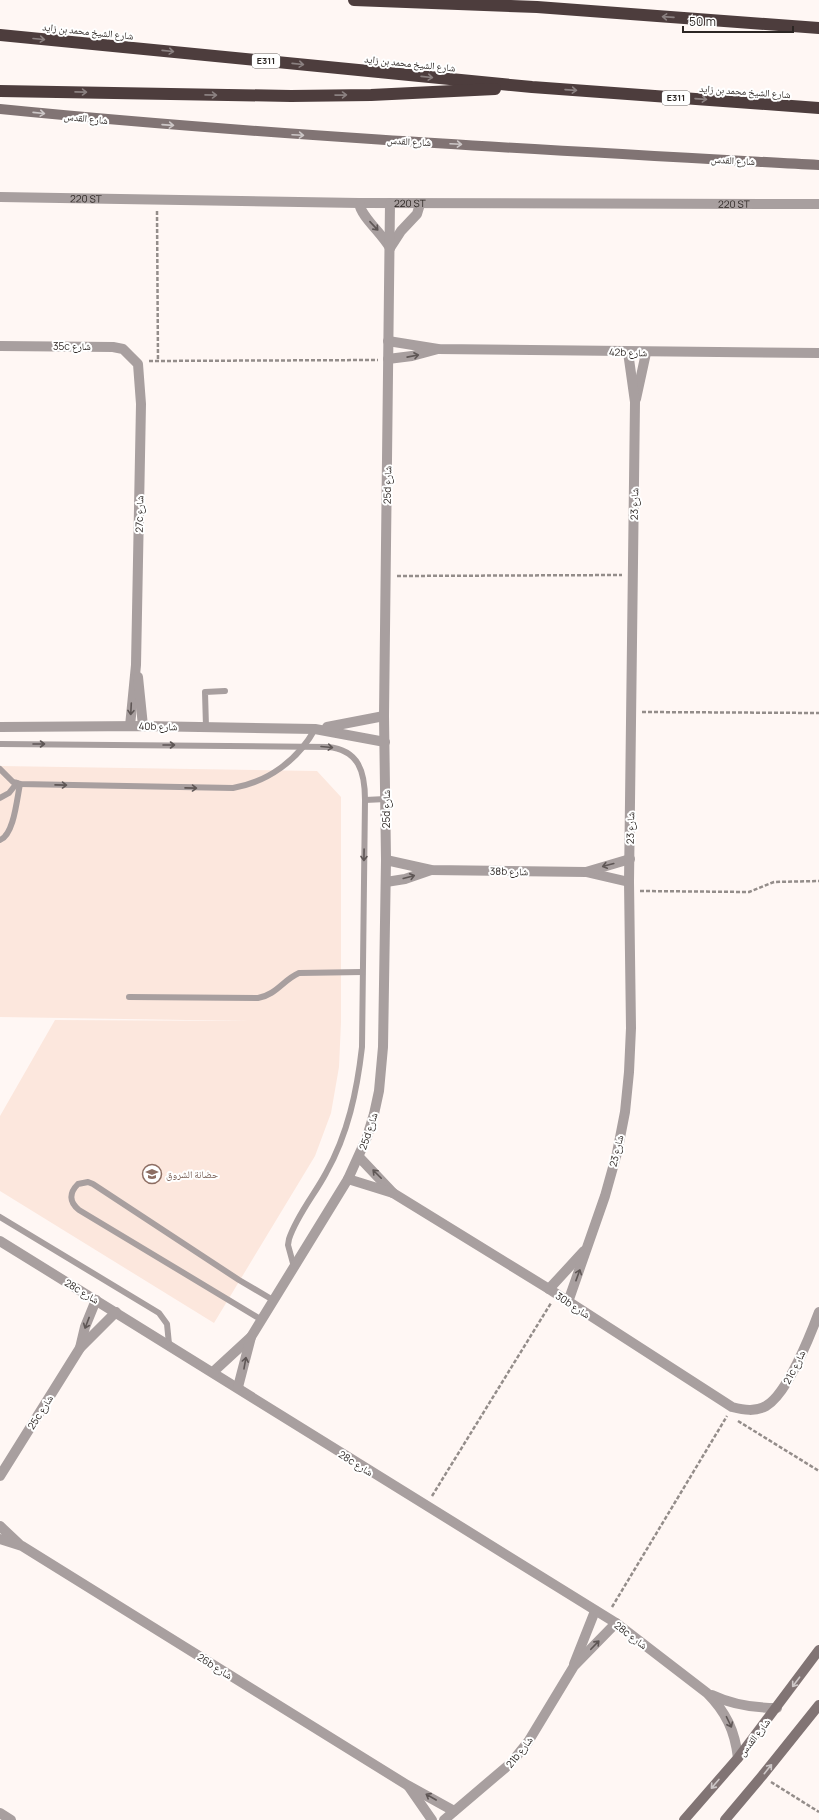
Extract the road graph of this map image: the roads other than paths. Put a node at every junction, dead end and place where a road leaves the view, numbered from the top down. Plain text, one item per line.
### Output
1 (354, 0) edge
2 (499, 0) edge
3 (537, 7) junction
4 (819, 28) edge
5 (0, 35) edge
6 (532, 87) junction
7 (0, 91) edge
8 (819, 108) edge
9 (0, 110) edge
10 (819, 165) edge
11 (0, 197) edge
12 (359, 203) junction
13 (390, 203) junction
14 (420, 204) junction
15 (819, 204) edge
16 (390, 248) junction
17 (388, 341) junction
18 (0, 346) edge
19 (438, 349) junction
20 (628, 352) junction
21 (646, 352) junction
22 (819, 353) edge
23 (388, 360) junction
24 (138, 364) joint
25 (635, 402) junction
26 (136, 665) junction
27 (225, 691) dead end
28 (384, 716) junction
29 (0, 726) edge
30 (130, 726) junction
31 (143, 726) junction
32 (206, 727) junction
33 (315, 729) junction
34 (385, 742) junction
35 (0, 744) edge
36 (306, 746) junction
37 (0, 769) edge
38 (19, 784) junction
39 (0, 798) edge
40 (386, 799) junction
41 (365, 800) junction
42 (0, 840) edge
43 (630, 859) junction
44 (386, 860) junction
45 (431, 870) junction
46 (586, 872) junction
47 (386, 882) junction
48 (629, 886) junction
49 (362, 972) junction
50 (129, 997) dead end
51 (359, 1157) junction
52 (348, 1179) junction
53 (394, 1193) junction
54 (0, 1217) edge
55 (0, 1241) edge
56 (587, 1248) junction
57 (294, 1267) junction
58 (553, 1292) junction
59 (96, 1300) junction
60 (273, 1300) junction
61 (568, 1302) junction
62 (116, 1312) junction
63 (819, 1312) edge
64 (262, 1320) junction
65 (251, 1338) junction
66 (169, 1344) junction
67 (80, 1348) junction
68 (213, 1372) junction
69 (238, 1387) junction
70 (754, 1410) joint
71 (0, 1476) edge
72 (0, 1526) edge
73 (0, 1539) edge
74 (22, 1546) junction
75 (595, 1610) junction
76 (616, 1623) junction
77 (819, 1650) edge
78 (574, 1666) junction
79 (707, 1693) junction
80 (819, 1705) edge
81 (777, 1708) junction
82 (738, 1758) junction
83 (407, 1785) junction
84 (454, 1811) junction
85 (0, 1813) edge
86 (11, 1820) edge
87 (432, 1820) edge
88 (444, 1820) edge
89 (684, 1820) edge
90 (725, 1820) edge

1 - 3 highway
2 - 3 highway
4 -> 3 highway
5 -> 6 highway, شارع الشيخ محمد بن زايد / E311
7 -> 6 highway
6 -> 8 highway, شارع الشيخ محمد بن زايد / E311
9 -> 10 main road, شارع القدس
11 - 12 street, 220 ST
12 - 13 street, 220 ST
12 -> 16 street
13 - 14 street, 220 ST
13 - 16 street, 25d شارع
14 - 15 street, 220 ST
14 - 16 street
16 - 17 street, 25d شارع
17 - 19 street, 42b شارع
17 - 23 street, 25d شارع
18 - 24 street, 35c شارع
19 - 20 street, 42b شارع
23 -> 19 street, 42b شارع
20 - 21 street, 42b شارع
20 - 25 street, شارع 23
21 - 22 street, 42b شارع
21 - 25 street, شارع 23
23 - 28 street, 25d شارع
24 - 26 street, 27c شارع
25 - 43 street, شارع 23
26 -> 30 street, 27c شارع
26 - 31 street, 27c شارع
27 - 32 lane
28 - 33 street, 40b شارع
28 - 34 street, 25d شارع
29 - 30 street, 40b شارع
30 - 31 street, 40b شارع
31 - 32 street, 40b شارع
32 - 33 street, 40b شارع
33 - 34 street, 40b شارع
33 - 36 lane
34 - 40 street, 25d شارع
35 -> 36 lane
38 -> 36 lane
36 -> 41 lane
37 - 38 lane
38 - 39 lane
38 - 42 lane
40 - 41 lane
40 - 44 street, 25d شارع
41 -> 49 lane
43 -> 46 street, 38b شارع
43 - 48 street, شارع 23
44 - 45 street, 38b شارع
44 - 47 street, 25d شارع
45 - 46 street, 38b شارع
47 -> 45 street, 38b شارع
46 - 48 street, 38b شارع
47 - 51 street, 25d شارع
48 - 56 street, شارع 23
49 - 50 lane
49 - 57 lane
51 - 52 street, 25d شارع
53 -> 51 street, 30b شارع
52 - 53 street, 30b شارع
52 - 57 street, 25d شارع
53 - 58 street, 30b شارع
54 - 66 lane
55 - 59 street, 28c شارع
56 - 58 street, شارع 23
61 -> 56 street, شارع 23
57 - 60 street, 25d شارع
58 - 61 street, 30b شارع
59 - 62 street, 28c شارع
59 -> 67 street, 25c شارع
60 - 64 street, 25d شارع
60 - 64 lane
61 - 70 street, 30b شارع
62 - 66 street, 28c شارع
62 - 67 street, 25c شارع
63 - 70 street, 21c شارع
64 - 65 street, 25d شارع
65 - 68 street, 25d شارع
69 -> 65 street, 25d شارع
66 - 68 street, 28c شارع
67 - 71 street, 25c شارع
68 - 69 street, 28c شارع
69 - 75 street, 28c شارع
72 - 74 street, 26b شارع
73 - 74 street, 26b شارع
74 - 83 street, 26b شارع
75 - 76 street, 28c شارع
75 - 78 street, 21b شارع
78 -> 76 street, 21b شارع
76 - 79 street, 28c شارع
77 -> 81 main road, شارع القدس
78 - 84 street, 21b شارع
79 - 81 street, 28c شارع
79 -> 82 street, 28c شارع
90 -> 80 main road
81 - 82 main road, شارع القدس
82 -> 89 main road, شارع القدس
84 -> 83 street, 26b شارع
83 - 87 street, 26b شارع
84 - 88 street, 21b شارع
85 - 86 street

